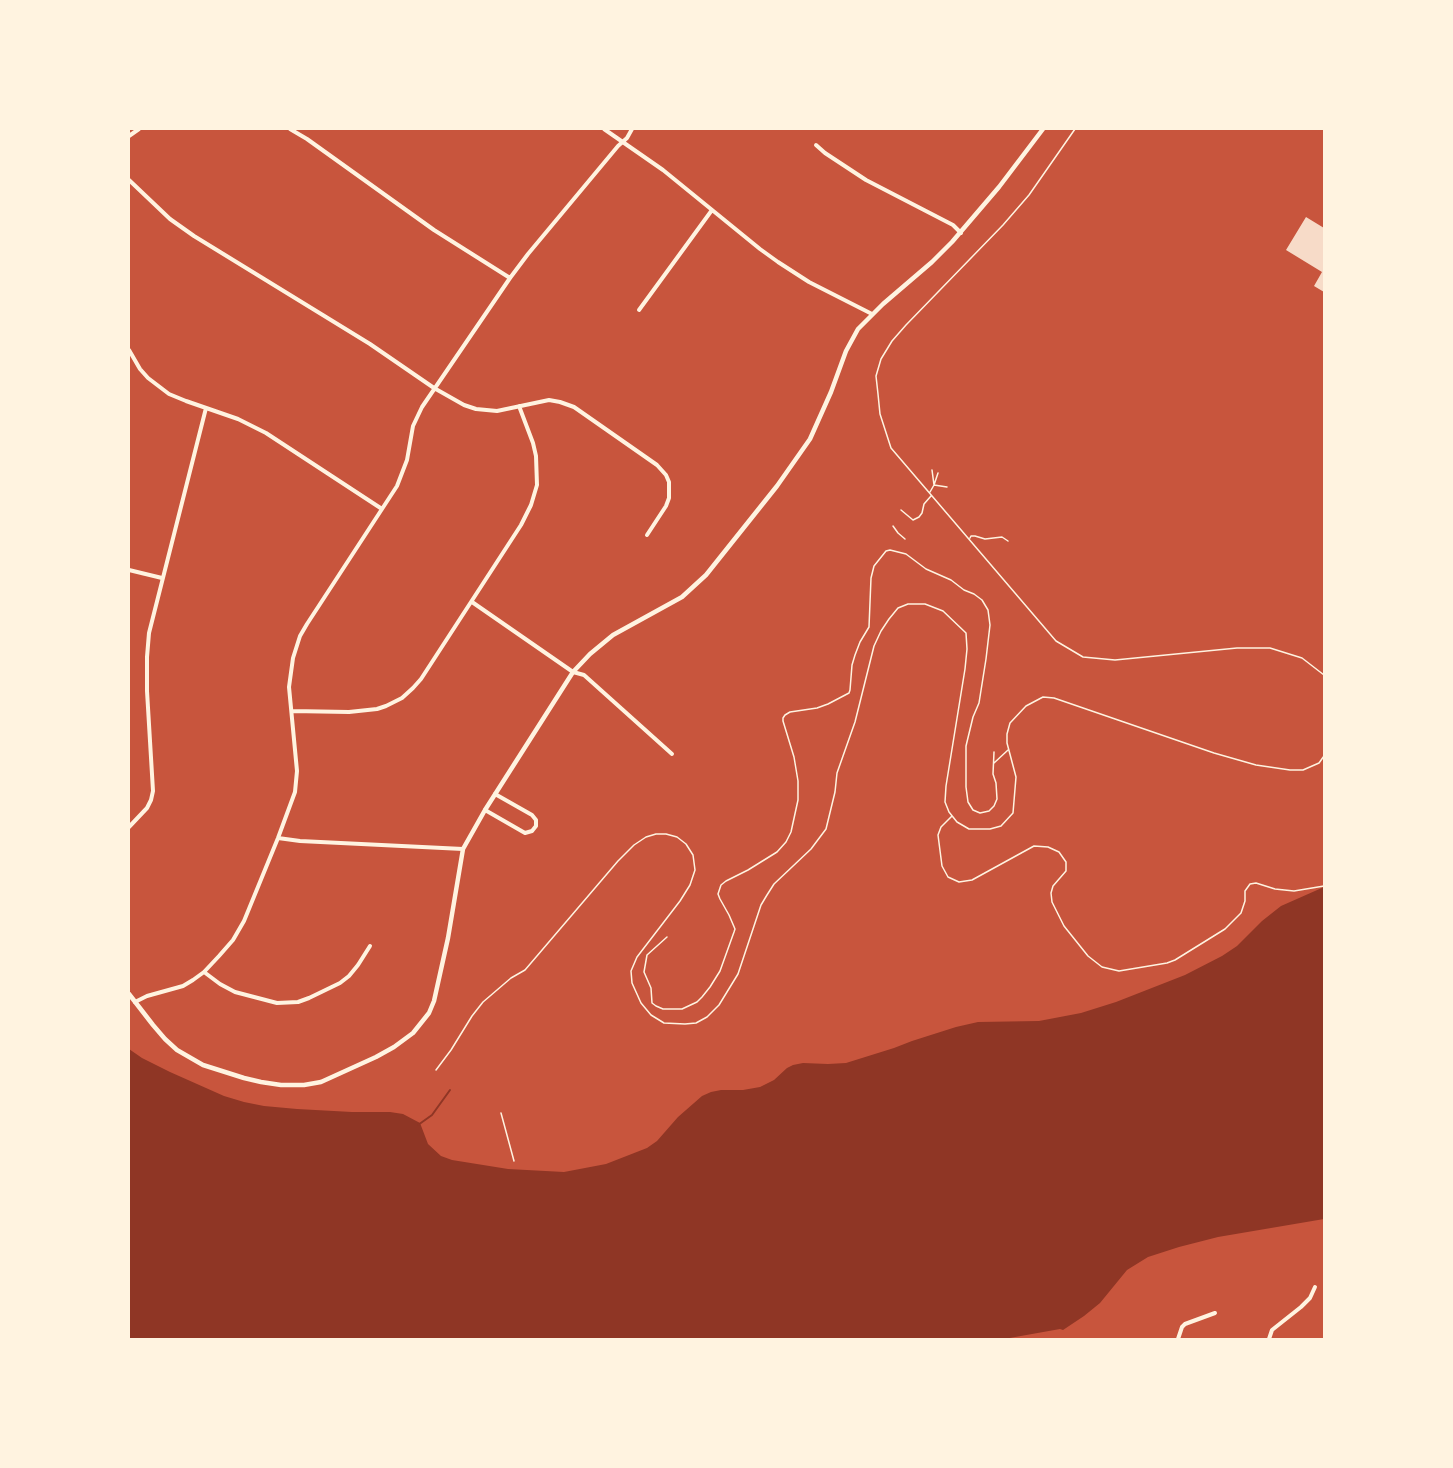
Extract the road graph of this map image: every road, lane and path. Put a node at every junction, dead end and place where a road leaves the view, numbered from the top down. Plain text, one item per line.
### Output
1 (139, 129) edge
2 (290, 129) edge
3 (604, 129) edge
4 (632, 129) edge
5 (1043, 129) edge
6 (1075, 129) edge
7 (129, 136) edge
8 (622, 141) junction
9 (816, 144) dead end
10 (129, 180) edge
11 (712, 210) junction
12 (961, 233) junction
13 (510, 278) junction
14 (639, 310) dead end
15 (872, 314) junction
16 (129, 350) edge
17 (434, 388) junction
18 (519, 406) junction
19 (206, 408) junction
20 (932, 470) dead end
21 (938, 473) dead end
22 (934, 485) junction
23 (947, 487) dead end
24 (929, 492) junction
25 (932, 495) junction
26 (382, 508) junction
27 (901, 510) dead end
28 (893, 526) dead end
29 (647, 535) dead end
30 (905, 539) dead end
31 (969, 539) junction
32 (1008, 541) dead end
33 (129, 570) edge
34 (162, 578) junction
35 (472, 602) junction
36 (573, 672) junction
37 (1324, 675) edge
38 (292, 711) junction
39 (1008, 750) junction
40 (994, 752) dead end
41 (672, 754) dead end
42 (1324, 756) edge
43 (994, 764) junction
44 (495, 794) junction
45 (485, 810) junction
46 (952, 816) junction
47 (129, 827) edge
48 (278, 838) junction
49 (463, 849) junction
50 (1324, 886) edge
51 (667, 937) dead end
52 (370, 946) dead end
53 (643, 948) junction
54 (646, 957) junction
55 (204, 972) junction
56 (129, 994) edge
57 (135, 1002) junction
58 (436, 1070) dead end
59 (501, 1113) dead end
60 (514, 1161) dead end
61 (1315, 1287) dead end
62 (1215, 1313) dead end
63 (1178, 1339) edge
64 (1269, 1339) edge

1 - 7 street
2 - 13 street
3 - 8 street
4 - 8 street
5 - 12 street
6 - 24 path
8 - 11 street
8 - 13 street
9 - 12 street
10 - 17 street
11 - 14 street
11 - 15 street
12 - 15 street
13 - 17 street
15 - 36 street
16 - 19 street
17 - 18 street
17 - 26 street
18 - 29 street
18 - 35 street
19 - 26 street
19 - 34 street
20 - 22 path
21 - 22 path
22 - 23 path
22 - 24 path
24 - 25 path
25 - 27 path
25 - 31 path
26 - 38 street
28 - 30 path
31 - 32 path
31 - 37 path
33 - 34 street
34 - 47 street
35 - 36 street
35 - 38 street
36 - 41 street
36 - 44 street
38 - 48 street
39 - 42 path
39 - 43 path
39 - 46 path
40 - 43 path
43 - 54 path
44 - 45 street
44 - 45 street
45 - 49 street
46 - 50 path
46 - 53 path
48 - 49 street
48 - 55 street
49 - 57 street
51 - 54 path
52 - 55 street
53 - 54 path
53 - 58 path
55 - 57 street
56 - 57 street
59 - 60 lane
61 - 64 street
62 - 63 street

